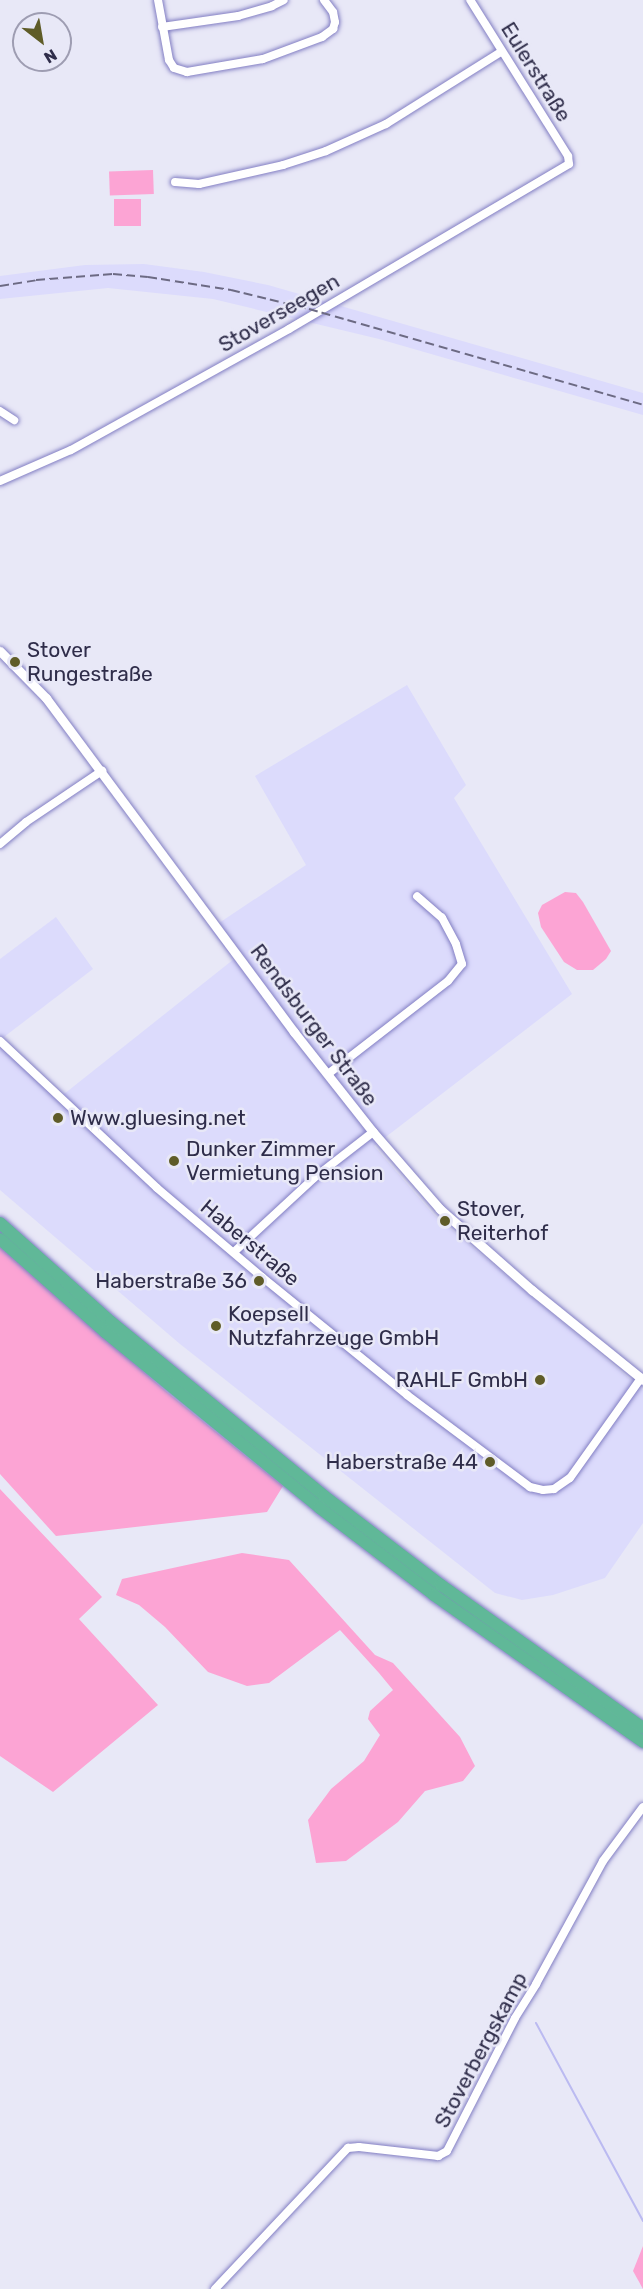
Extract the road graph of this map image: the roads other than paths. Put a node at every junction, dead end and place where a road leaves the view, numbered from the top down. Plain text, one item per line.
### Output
1 (158, 0) edge
2 (284, 0) edge
3 (324, 0) edge
4 (470, 0) edge
5 (162, 27) junction
6 (501, 52) junction
7 (569, 164) joint
8 (175, 182) dead end
9 (0, 411) edge
10 (14, 420) dead end
11 (0, 481) edge
12 (0, 651) edge
13 (102, 771) junction
14 (0, 844) edge
15 (417, 896) dead end
16 (0, 1041) edge
17 (328, 1074) junction
18 (373, 1132) junction
19 (0, 1223) edge
20 (0, 1239) edge
21 (234, 1252) junction
22 (642, 1379) edge
23 (643, 1728) edge
24 (643, 1742) edge
25 (643, 1807) edge
26 (215, 2289) edge

1 - 5 street
2 - 5 street
3 - 5 street
4 - 6 street, Eulerstraße
6 - 7 street, Eulerstraße
6 - 8 street
7 - 11 street, Stoverseegen
9 - 10 street
12 - 13 street, Rendsburger Straße
13 - 14 street
13 - 17 street, Rendsburger Straße
15 - 17 street
16 - 21 street, Haberstraße
17 - 18 street, Rendsburger Straße
18 - 21 street
18 - 22 street, Rendsburger Straße
19 - 23 highway
20 - 24 highway
21 - 22 street, Haberstraße
25 - 26 street, Stoverbergskamp

